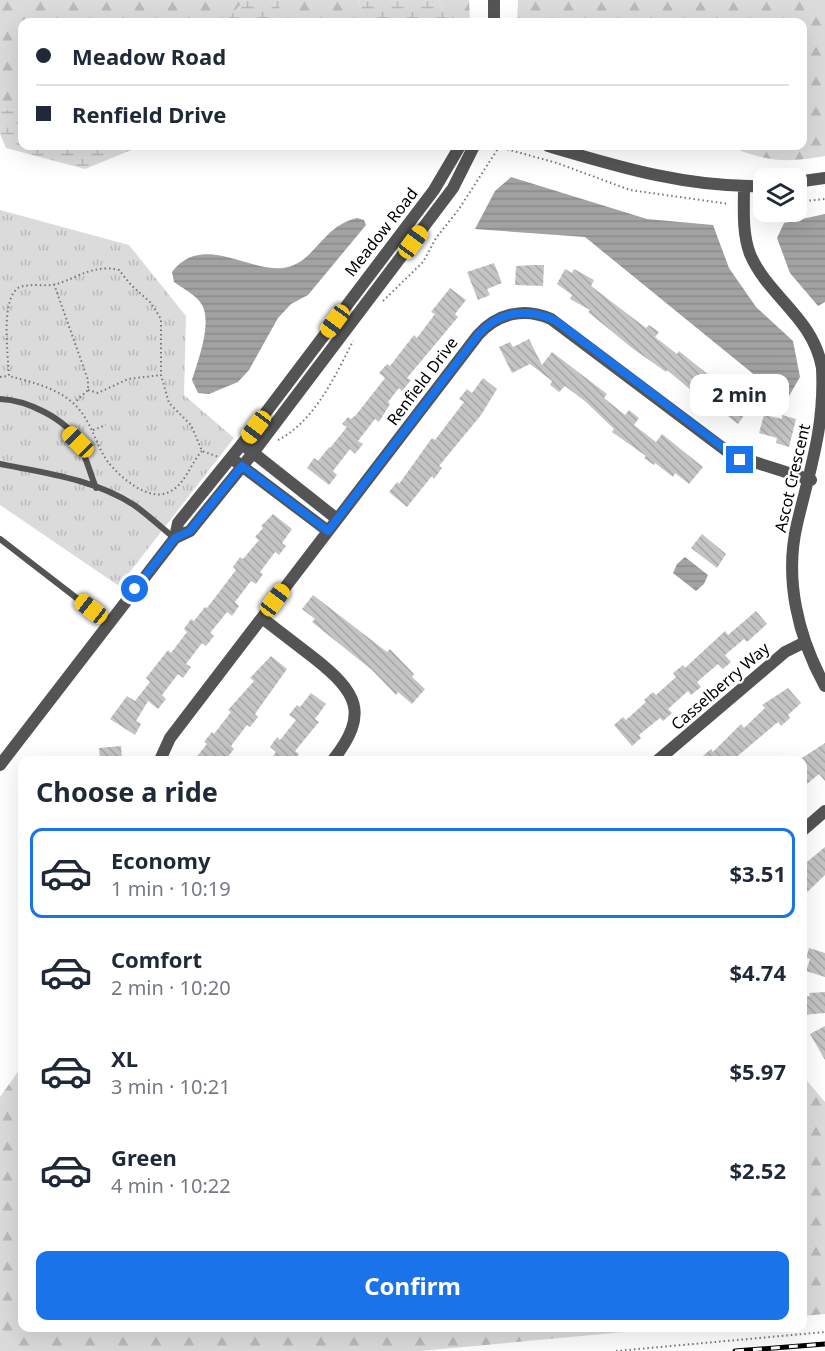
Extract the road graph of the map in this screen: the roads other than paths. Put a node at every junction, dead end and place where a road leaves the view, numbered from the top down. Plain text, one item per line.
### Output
1 (494, 0) edge
2 (494, 18) edge
3 (458, 150) edge
4 (472, 150) edge
5 (562, 150) edge
6 (825, 178) edge
7 (807, 180) edge
8 (744, 186) junction
9 (753, 186) edge
10 (823, 370) edge
11 (0, 399) edge
12 (242, 444) junction
13 (253, 453) junction
14 (225, 457) junction
15 (0, 464) edge
16 (242, 466) junction
17 (811, 480) junction
18 (96, 488) junction
19 (338, 519) junction
20 (328, 531) junction
21 (175, 538) junction
22 (0, 539) edge
23 (262, 618) junction
24 (109, 623) junction
25 (806, 642) junction
26 (825, 686) edge
27 (162, 756) edge
28 (340, 756) edge
29 (663, 756) edge
30 (0, 765) edge
31 (825, 811) edge
32 (807, 827) edge

1 - 2 street
3 - 12 street, Meadow Road
4 - 13 street, Meadow Road
5 - 8 street
6 - 7 street
8 - 9 street
8 - 10 street, Ascot Crescent
10 - 17 street, Ascot Crescent
11 - 18 lane
12 - 13 street
12 - 14 street, Meadow Road
13 - 16 street, Meadow Road
13 - 19 street
14 - 16 street
14 - 21 street, Meadow Road
15 - 18 lane
16 - 20 street
16 - 21 street, Meadow Road
17 - 19 street, Renfield Drive
17 - 25 street, Ascot Crescent
18 - 21 lane
19 - 20 street, Renfield Drive
20 - 23 street, Renfield Drive
21 - 24 street, Meadow Road
22 - 24 lane
23 - 27 street, Renfield Drive
23 - 28 street
24 - 30 street, Meadow Road
25 - 26 street, Ascot Crescent
25 - 29 street, Casselberry Way
31 - 32 street

